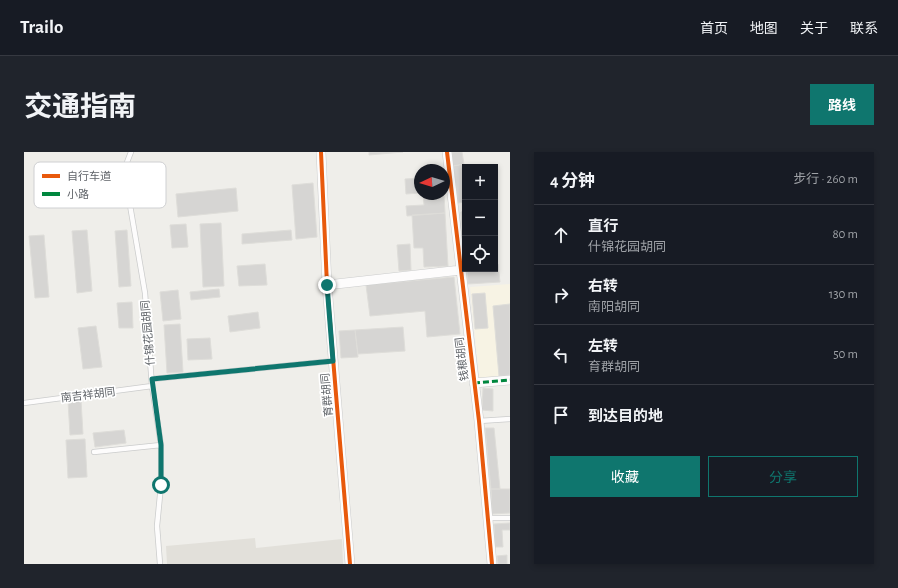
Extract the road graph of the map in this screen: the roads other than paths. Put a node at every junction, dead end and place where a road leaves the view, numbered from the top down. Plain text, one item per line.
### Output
1 (131, 152) edge
2 (320, 152) edge
3 (447, 152) edge
4 (127, 162) edge
5 (130, 208) edge
6 (461, 270) junction
7 (327, 285) junction
8 (333, 361) junction
9 (152, 379) junction
10 (510, 380) edge
11 (474, 383) junction
12 (152, 386) junction
13 (24, 403) edge
14 (510, 420) edge
15 (479, 421) junction
16 (161, 445) junction
17 (94, 452) dead end
18 (487, 518) junction
19 (510, 518) edge
20 (160, 564) edge
21 (350, 564) edge
22 (492, 564) edge

1 - 4 lane, 什锦花园胡同
2 - 7 street, 育群胡同
3 - 6 street, 钱粮胡同
5 - 9 lane, 什锦花园胡同
6 - 7 street
6 - 11 street, 钱粮胡同
7 - 8 street, 育群胡同
8 - 9 lane
8 - 21 street, 育群胡同
9 - 12 lane, 什锦花园胡同
10 - 11 street
11 - 15 street, 钱粮胡同
12 - 13 lane, 南吉祥胡同
12 - 16 lane, 什锦花园胡同
14 - 15 lane
15 - 18 street, 钱粮胡同
16 - 17 lane
16 - 20 lane, 什锦花园胡同
18 - 19 lane
18 - 22 street, 钱粮胡同

